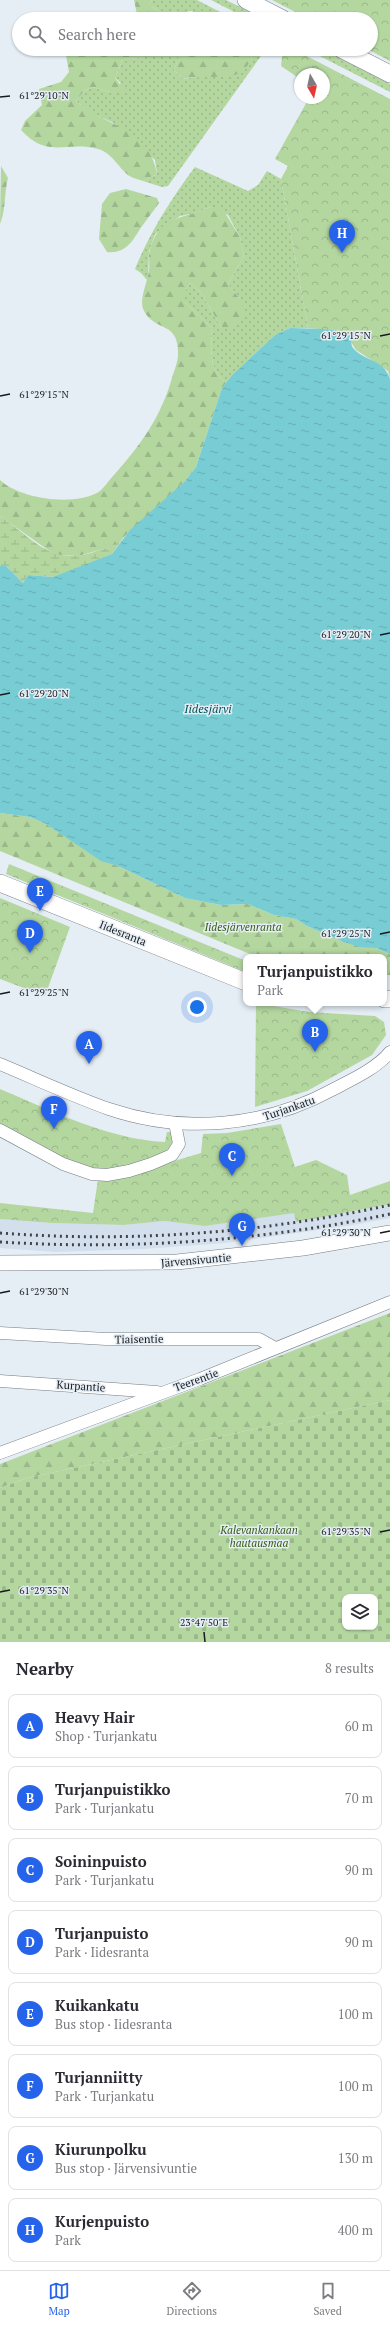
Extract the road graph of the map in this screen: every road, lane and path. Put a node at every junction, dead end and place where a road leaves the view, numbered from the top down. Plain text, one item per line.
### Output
1 (246, 0) edge
2 (269, 12) edge
3 (355, 56) edge
4 (390, 74) edge
5 (0, 883) edge
6 (243, 981) edge
7 (390, 1052) edge
8 (0, 1064) edge
9 (175, 1123) junction
10 (0, 1130) edge
11 (390, 1233) edge
12 (0, 1263) edge
13 (390, 1302) edge
14 (0, 1334) edge
15 (275, 1348) junction
16 (0, 1381) edge
17 (162, 1392) junction
18 (0, 1453) edge

1 - 2 main road
3 - 4 main road
5 - 6 main road, Iidesranta
7 - 9 street, Turjankatu
8 - 9 street, Turjankatu
9 - 10 street
11 - 12 street, Järvensivuntie
13 - 15 street, Teerentie
14 - 15 street, Tiaisentie
15 - 17 street, Teerentie
16 - 17 street, Kurpantie
17 - 18 street, Teerentie

